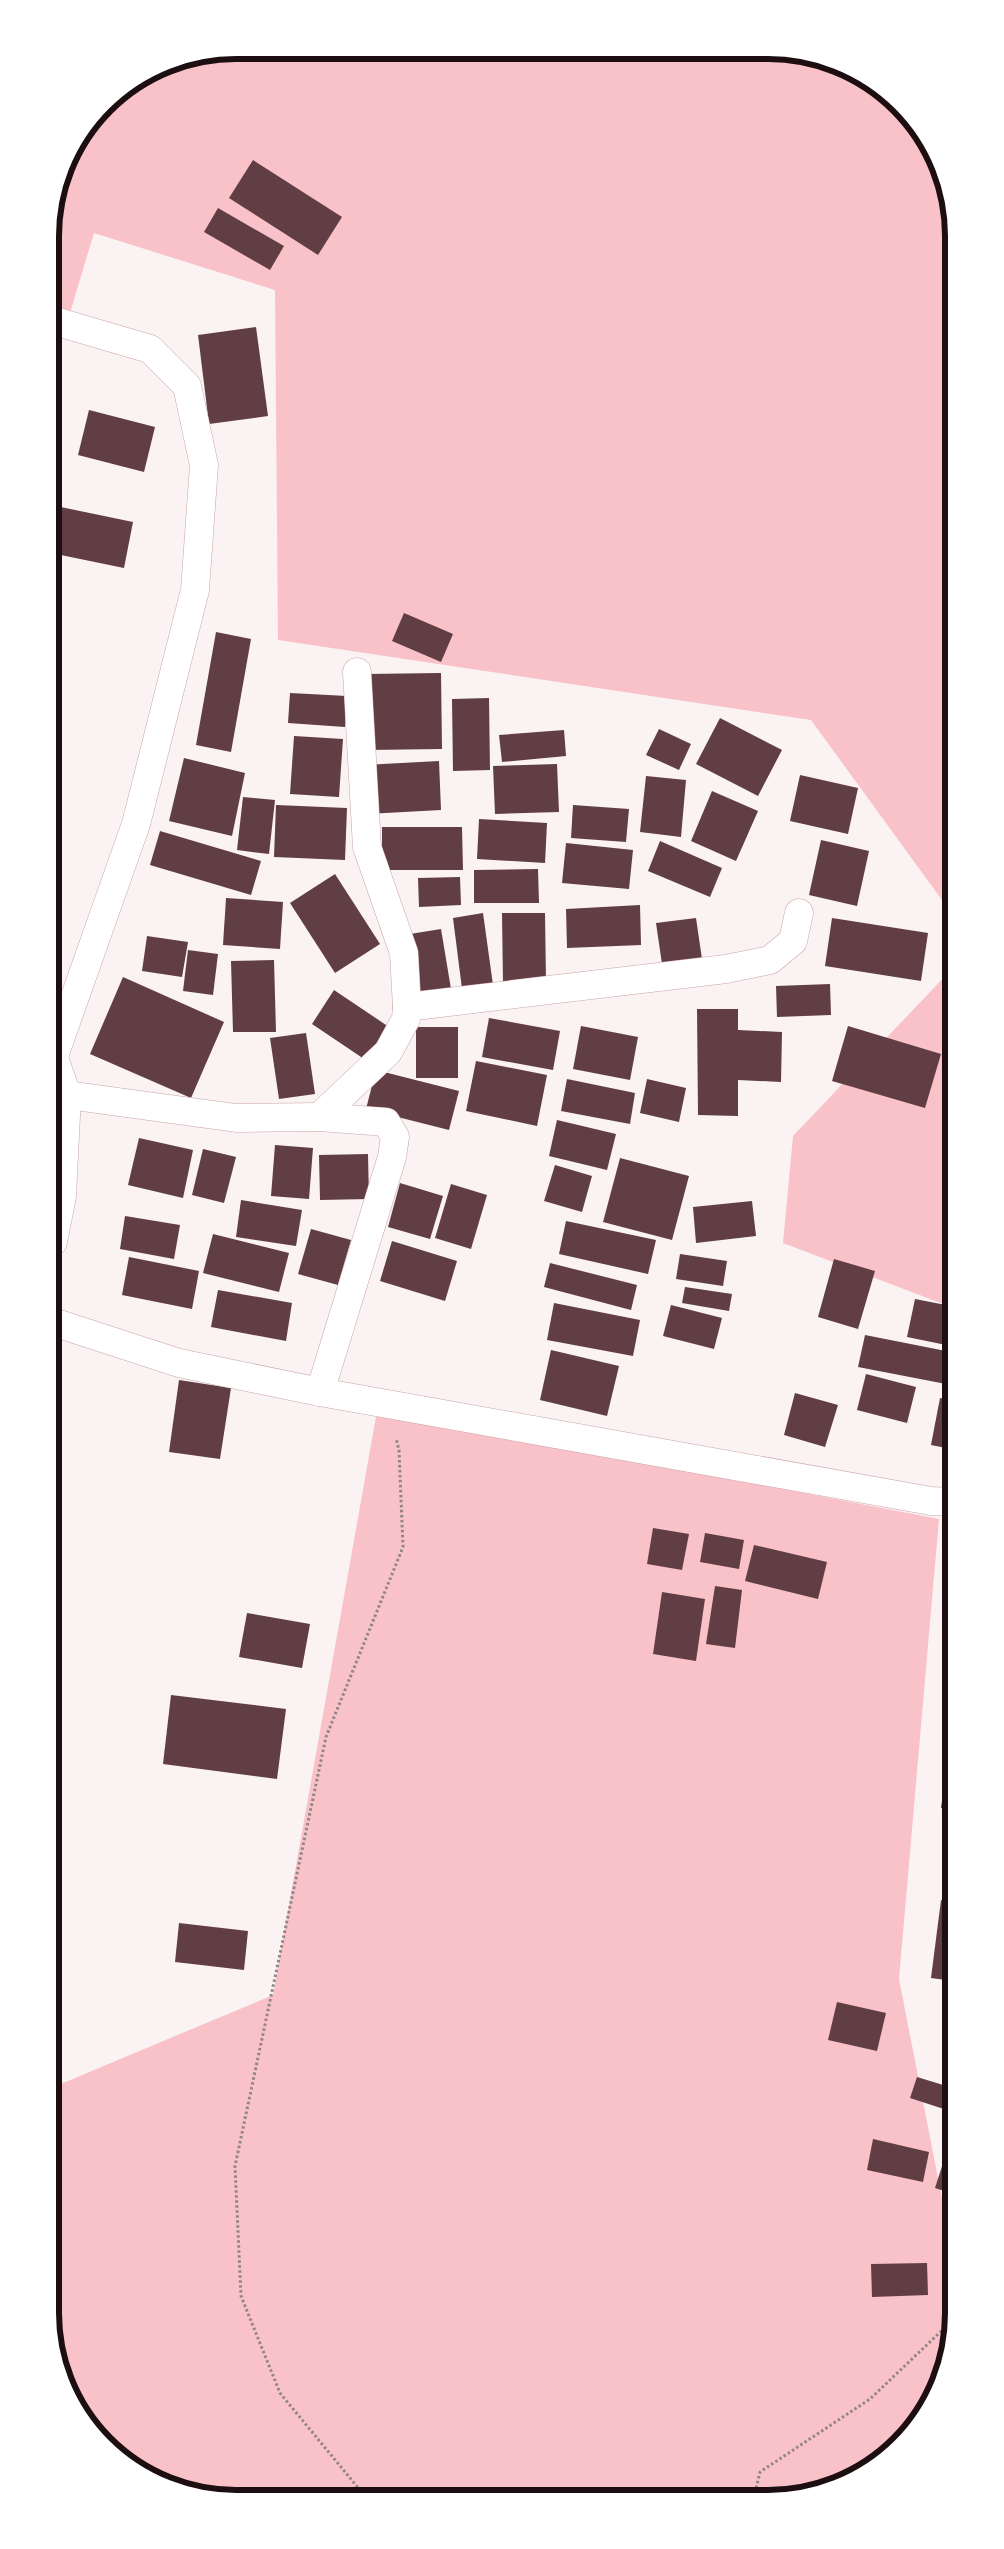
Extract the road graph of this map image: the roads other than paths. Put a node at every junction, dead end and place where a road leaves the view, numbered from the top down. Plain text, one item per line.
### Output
1 (59, 322) edge
2 (357, 672) dead end
3 (798, 913) dead end
4 (407, 1007) junction
5 (59, 1039) edge
6 (59, 1073) edge
7 (67, 1095) junction
8 (319, 1117) junction
9 (59, 1211) edge
10 (59, 1324) edge
11 (320, 1392) junction
12 (945, 1502) edge

1 - 5 street
2 - 4 street
3 - 4 street
4 - 8 street
6 - 7 street
7 - 8 street
7 - 9 street
8 - 11 street
10 - 11 street
11 - 12 street

